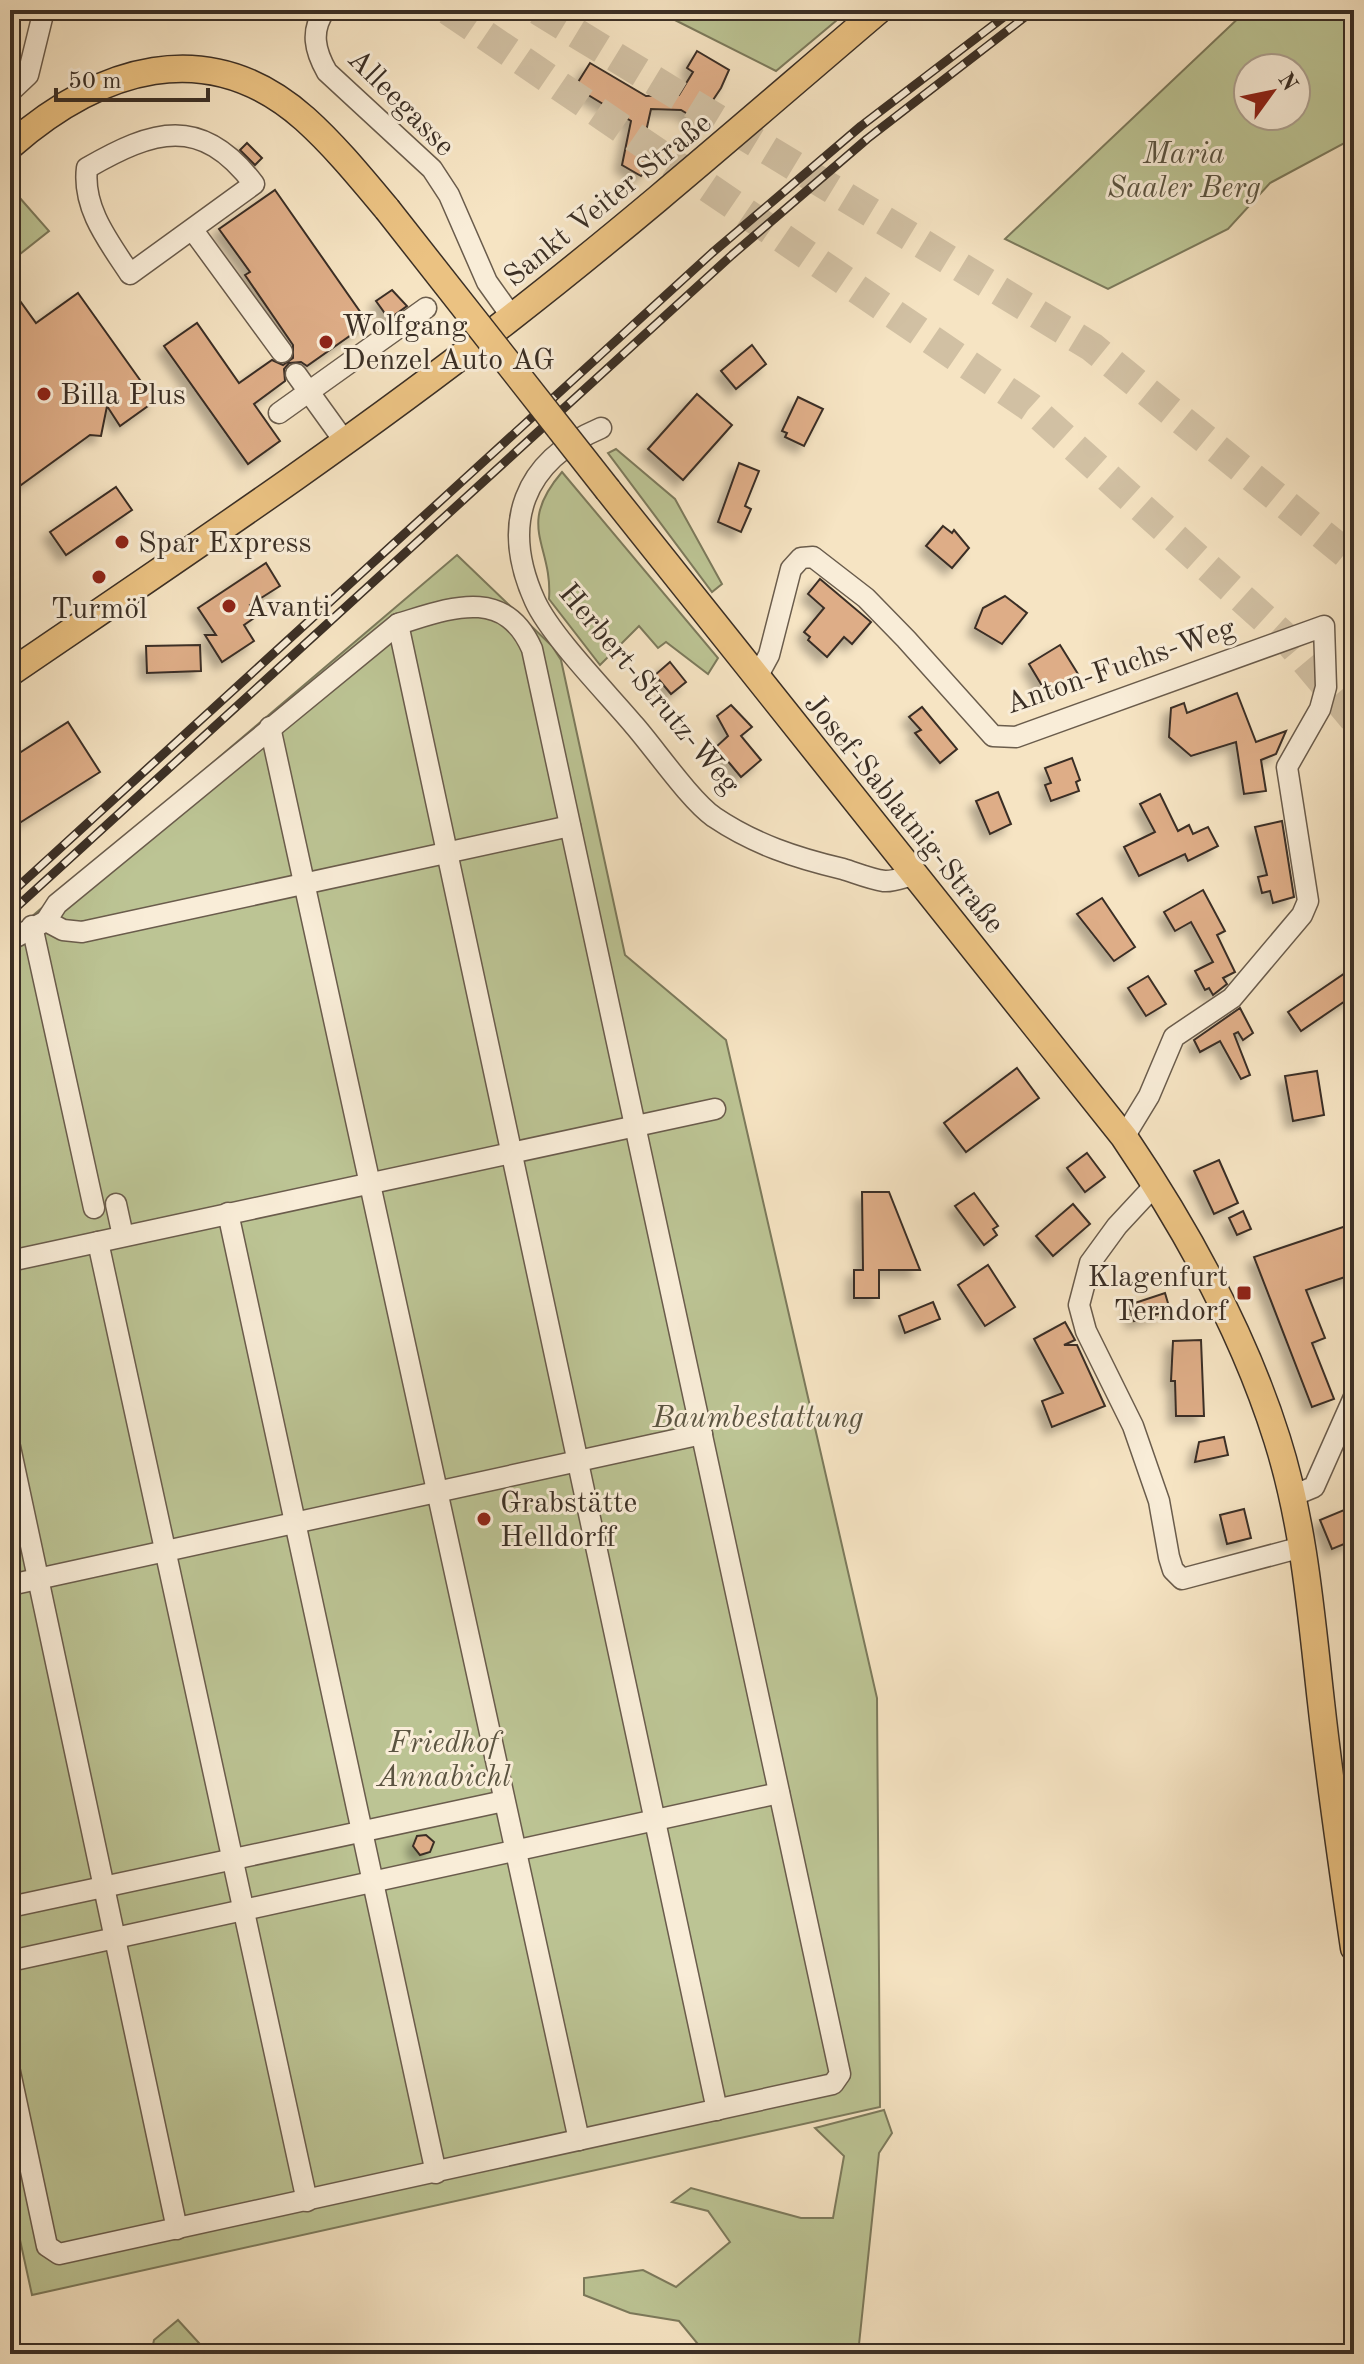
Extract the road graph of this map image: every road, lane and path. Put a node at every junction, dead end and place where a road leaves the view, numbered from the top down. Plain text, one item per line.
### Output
1 (44, 10) edge
2 (325, 10) edge
3 (879, 10) edge
4 (10, 92) edge
5 (10, 146) edge
6 (192, 229) junction
7 (426, 308) dead end
8 (512, 317) junction
9 (282, 352) dead end
10 (296, 374) dead end
11 (309, 392) junction
12 (279, 413) dead end
13 (601, 428) dead end
14 (345, 442) junction
15 (398, 624) junction
16 (10, 673) edge
17 (756, 679) junction
18 (270, 727) junction
19 (570, 826) junction
20 (447, 854) junction
21 (913, 875) junction
22 (305, 884) junction
23 (39, 923) junction
24 (10, 940) edge
25 (715, 1109) dead end
26 (634, 1126) junction
27 (1124, 1137) junction
28 (511, 1152) junction
29 (371, 1182) junction
30 (1156, 1184) junction
31 (116, 1204) dead end
32 (94, 1208) dead end
33 (228, 1213) junction
34 (123, 1236) junction
35 (98, 1242) junction
36 (10, 1261) edge
37 (1354, 1397) edge
38 (702, 1434) junction
39 (10, 1447) edge
40 (579, 1461) junction
41 (440, 1491) junction
42 (1292, 1496) junction
43 (295, 1523) junction
44 (1302, 1547) junction
45 (167, 1551) junction
46 (38, 1579) junction
47 (10, 1585) edge
48 (779, 1793) junction
49 (504, 1801) junction
50 (655, 1819) junction
51 (361, 1832) junction
52 (514, 1849) junction
53 (233, 1859) junction
54 (371, 1881) junction
55 (104, 1888) junction
56 (10, 1907) edge
57 (243, 1910) junction
58 (114, 1938) junction
59 (1354, 1948) edge
60 (10, 1961) edge
61 (10, 2072) edge
62 (717, 2110) junction
63 (579, 2140) junction
64 (436, 2173) junction
65 (307, 2201) junction
66 (177, 2229) junction

1 - 4 street
2 - 8 street, Alleegasse
3 - 8 main road, Sankt Veiter Straße
5 - 17 main road, Josef-Sablatnig-Straße, bridge
6 - 6 street
6 - 9 street
7 - 11 street
8 - 14 main road, Sankt Veiter Straße
10 - 11 street
11 - 12 street
11 - 14 street
13 - 21 street, Herbert-Strutz-Weg
14 - 16 main road, Sankt Veiter Straße
15 - 18 street
15 - 19 street
15 - 20 street
17 - 21 main road, Josef-Sablatnig-Straße
17 - 27 street, Anton-Fuchs-Weg
18 - 22 street
18 - 23 street
19 - 20 street
19 - 26 street
20 - 22 street
20 - 28 street
21 - 27 main road, Josef-Sablatnig-Straße
22 - 23 street
22 - 29 street
23 - 24 street
23 - 32 street
25 - 26 street
26 - 28 street
26 - 38 street
27 - 30 main road, Josef-Sablatnig-Straße
28 - 29 street
28 - 40 street
29 - 33 street
29 - 41 street
30 - 42 main road, Josef-Sablatnig-Straße
30 - 44 street
31 - 34 street
33 - 34 street
33 - 43 street
34 - 35 street
35 - 36 street
35 - 45 street
37 - 42 street
38 - 40 street
38 - 48 street
39 - 46 street
40 - 41 street
40 - 50 street
41 - 43 street
41 - 49 street
42 - 44 main road, Josef-Sablatnig-Straße
43 - 45 street
43 - 51 street
44 - 59 main road, Josef-Sablatnig-Straße
45 - 46 street
45 - 53 street
46 - 47 street
46 - 55 street
48 - 50 street
48 - 62 street
49 - 51 street
49 - 52 street
50 - 52 street
50 - 62 street
51 - 53 street
51 - 54 street
52 - 54 street
52 - 63 street
53 - 55 street
53 - 57 street
54 - 57 street
54 - 64 street
55 - 56 street
55 - 58 street
57 - 58 street
57 - 65 street
58 - 60 street
58 - 66 street
61 - 66 street
62 - 63 street
63 - 64 street
64 - 65 street
65 - 66 street

